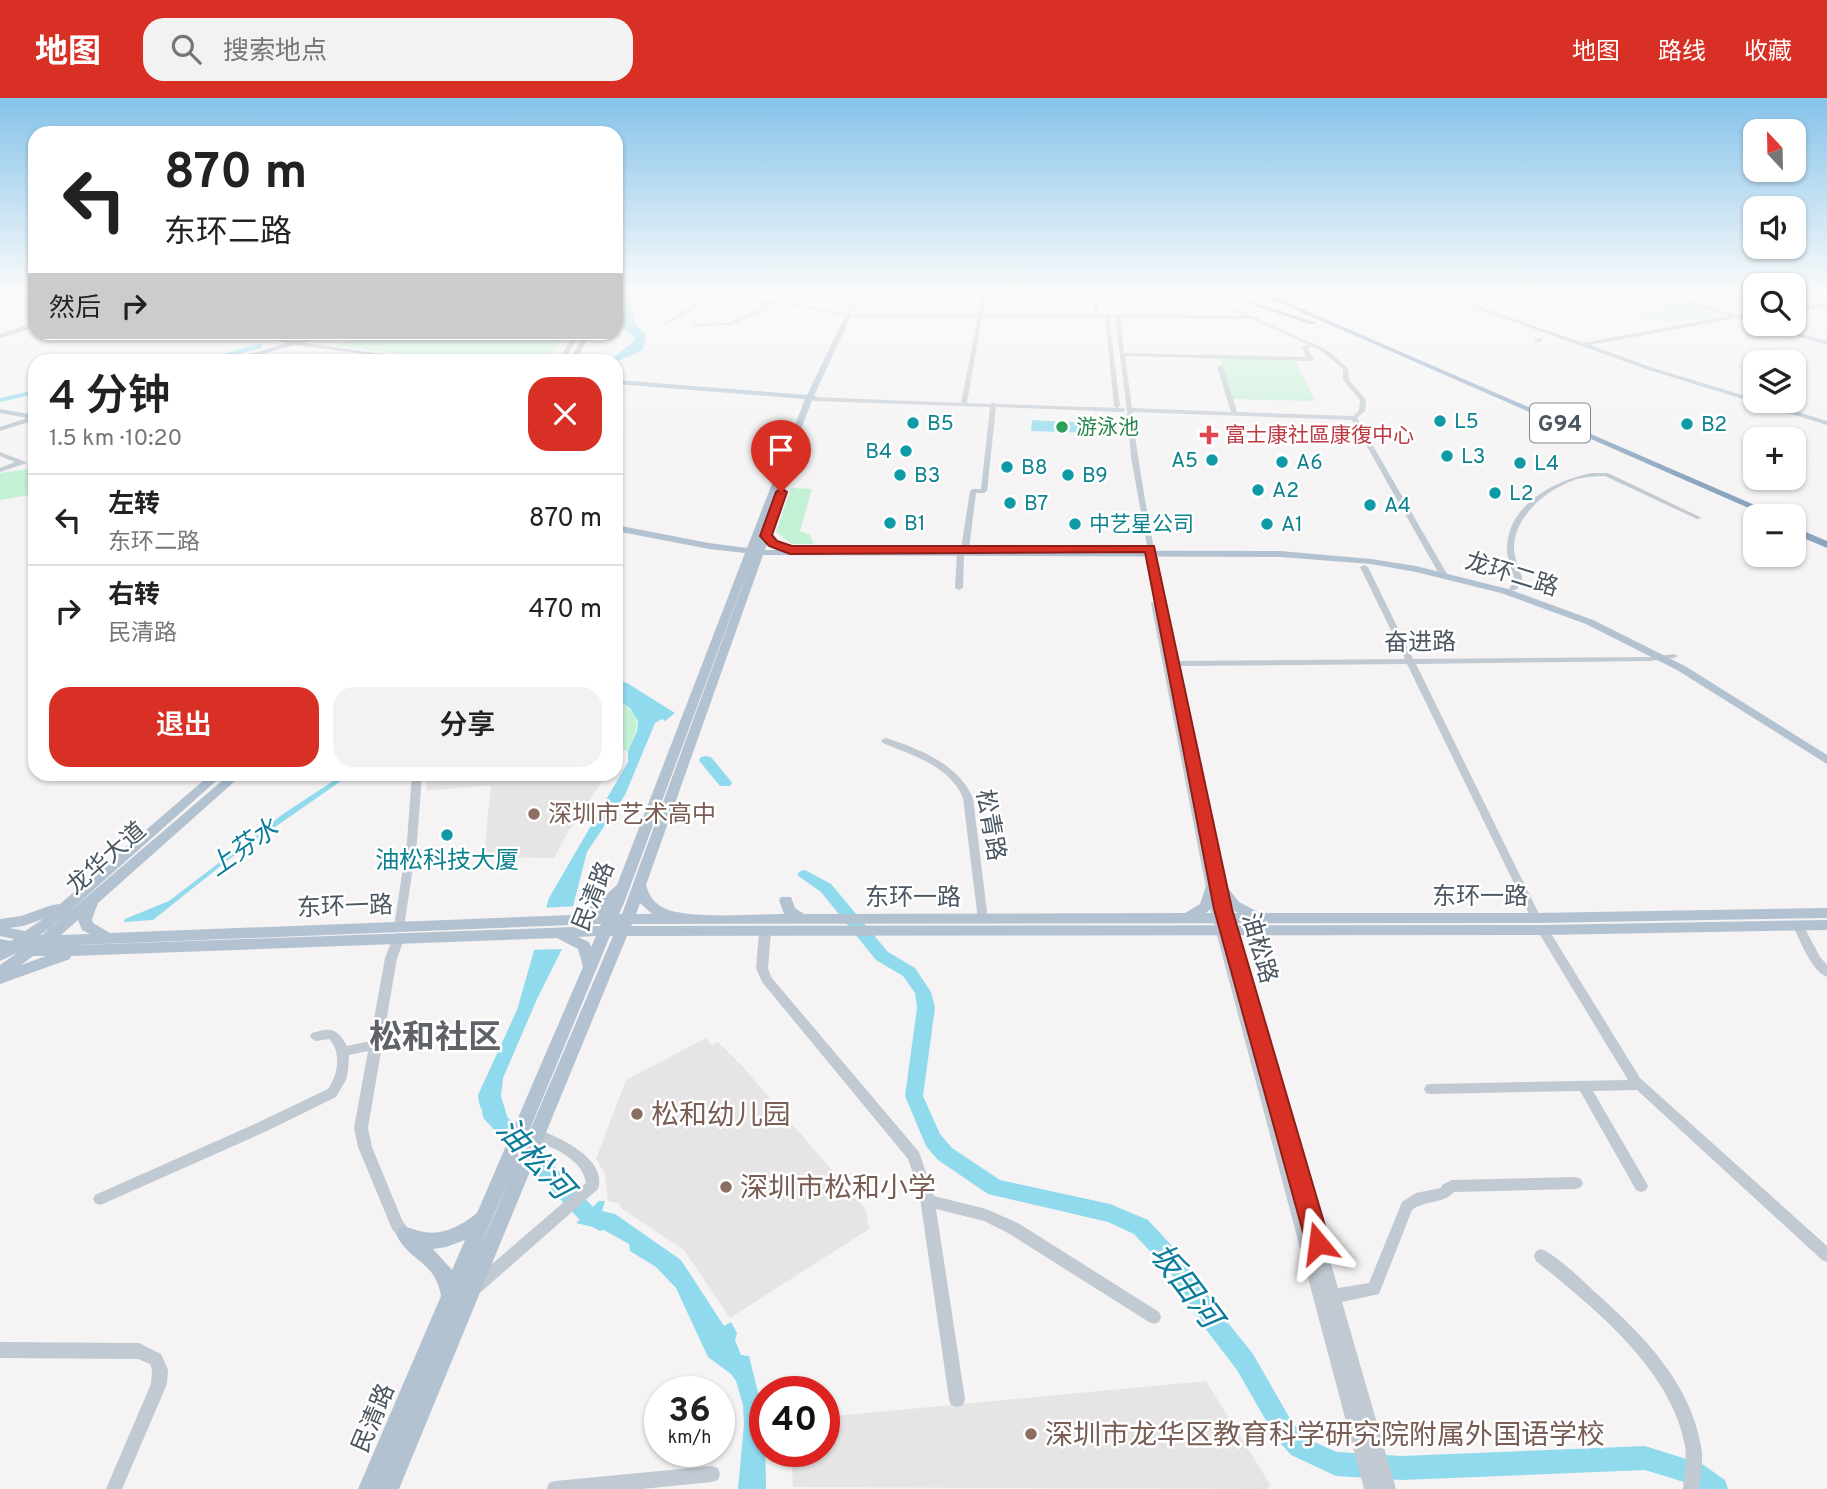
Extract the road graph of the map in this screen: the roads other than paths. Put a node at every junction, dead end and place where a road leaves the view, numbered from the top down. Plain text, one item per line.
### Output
1 (833, 354) edge
2 (973, 354) edge
3 (1113, 354) edge
4 (1118, 354) edge
5 (1125, 354) junction
6 (1308, 354) edge
7 (1327, 354) edge
8 (1397, 354) edge
9 (1398, 354) edge
10 (1616, 354) edge
11 (1633, 354) edge
12 (1220, 367) dead end
13 (623, 384) edge
14 (1743, 392) edge
15 (812, 398) junction
16 (964, 404) junction
17 (993, 405) junction
18 (1, 407) edge
19 (1125, 409) junction
20 (1234, 413) junction
21 (1806, 413) edge
22 (19, 414) junction
23 (28, 416) edge
24 (28, 416) edge
25 (1354, 418) junction
26 (1827, 420) edge
27 (28, 421) edge
28 (16, 425) junction
29 (0, 430) edge
30 (2, 457) edge
31 (0, 470) edge
32 (1747, 504) edge
33 (1743, 507) edge
34 (1699, 518) dead end
35 (623, 527) edge
36 (1806, 531) edge
37 (1806, 534) edge
38 (1827, 539) edge
39 (757, 545) junction
40 (1827, 545) edge
41 (724, 546) junction
42 (1148, 551) junction
43 (793, 552) junction
44 (963, 552) junction
45 (1369, 565) junction
46 (749, 567) junction
47 (1441, 572) junction
48 (959, 588) dead end
49 (1513, 588) junction
50 (1669, 657) junction
51 (1409, 662) junction
52 (1169, 664) junction
53 (886, 741) dead end
54 (1827, 750) edge
55 (1827, 760) edge
56 (210, 781) edge
57 (229, 781) edge
58 (416, 781) edge
59 (640, 883) junction
60 (625, 884) junction
61 (1215, 887) junction
62 (100, 894) junction
63 (73, 900) junction
64 (786, 900) dead end
65 (1827, 913) edge
66 (1184, 919) junction
67 (1266, 919) junction
68 (804, 920) junction
69 (983, 920) junction
70 (693, 921) junction
71 (1540, 924) junction
72 (0, 925) edge
73 (608, 925) junction
74 (826, 925) junction
75 (1224, 925) junction
76 (1827, 925) edge
77 (555, 926) junction
78 (624, 926) junction
79 (889, 926) junction
80 (1798, 926) junction
81 (575, 927) junction
82 (531, 928) joint
83 (0, 930) edge
84 (399, 932) junction
85 (765, 932) junction
86 (98, 936) junction
87 (45, 941) junction
88 (28, 944) junction
89 (4, 949) edge
90 (82, 951) junction
91 (589, 970) junction
92 (0, 972) edge
93 (1827, 972) edge
94 (0, 978) edge
95 (316, 1036) dead end
96 (376, 1045) junction
97 (341, 1052) junction
98 (1639, 1085) junction
99 (1584, 1086) junction
100 (1430, 1089) dead end
101 (532, 1129) junction
102 (518, 1162) junction
103 (1576, 1183) dead end
104 (1641, 1186) dead end
105 (100, 1199) dead end
106 (928, 1201) junction
107 (486, 1215) junction
108 (405, 1234) junction
109 (1827, 1255) edge
110 (1541, 1256) dead end
111 (472, 1291) junction
112 (1333, 1296) junction
113 (449, 1303) junction
114 (1154, 1317) dead end
115 (0, 1350) edge
116 (957, 1399) dead end
117 (1366, 1437) junction
118 (712, 1474) dead end
119 (114, 1489) edge
120 (369, 1489) edge
121 (388, 1489) edge
122 (555, 1489) edge
123 (1372, 1489) edge
124 (1388, 1489) edge
125 (1691, 1489) edge

1 - 15 main road, 民清路
2 - 16 street
3 - 19 street
4 - 19 street
5 - 5 street
5 - 6 street
5 - 19 street
7 - 25 street
8 - 33 highway, G94
9 - 32 highway, G94
10 - 26 main road
11 - 14 main road
12 - 20 street
13 - 15 main road
15 - 16 street
15 - 39 main road, 民清路
16 - 17 street
17 - 19 street
17 - 44 street
18 - 22 main road
18 - 23 main road
19 - 20 street
19 - 42 street, 油松路
20 - 25 street
21 - 26 main road
22 - 24 main road
22 - 28 main road
25 - 47 street
27 - 28 main road
28 - 29 main road
30 - 31 street
34 - 49 street
35 - 41 main road
36 - 38 highway
37 - 40 highway
39 - 41 main road
39 - 41 main road
39 - 43 main road
39 - 43 main road
39 - 46 main road, 民清路
41 - 46 main road
42 - 44 main road
42 - 45 main road, 龙环二路
42 - 47 main road, 龙环二路
42 - 52 street, 油松路
43 - 44 main road
43 - 46 main road
44 - 48 street
45 - 47 main road, 龙环二路
45 - 51 street
46 - 59 main road, 民清路
46 - 60 main road, 民清路
47 - 49 main road, 龙环二路
47 - 50 main road, 龙环二路
49 - 50 main road, 龙环二路
50 - 51 street, 奋进路
50 - 54 main road, 龙环二路
50 - 55 main road, 龙环二路
51 - 52 street, 奋进路
51 - 71 street
52 - 61 street, 油松路
53 - 69 street, 松青路
56 - 63 main road, 龙华大道
57 - 62 main road, 龙华大道
58 - 84 street
59 - 70 main road
59 - 78 main road, 民清路
60 - 73 main road, 民清路
60 - 81 main road
61 - 66 main road
61 - 67 main road
61 - 75 street, 油松路
62 - 86 main road
62 - 87 main road, 龙华大道
63 - 72 main road
63 - 88 main road, 龙华大道
64 - 68 main road
65 - 71 main road, 东环一路
66 - 69 main road, 东环一路
66 - 75 main road, 东环一路
67 - 71 main road, 东环一路
67 - 75 main road, 东环一路
68 - 70 main road, 东环一路
68 - 74 main road, 东环一路
69 - 79 main road, 东环一路
70 - 78 main road, 东环一路
71 - 75 main road, 东环一路
71 - 80 main road, 东环一路
71 - 98 street
73 - 78 main road, 东环一路
73 - 81 main road, 东环一路
73 - 91 main road, 民清路
74 - 79 main road, 东环一路
74 - 85 main road, 东环一路
75 - 79 main road, 东环一路
75 - 112 street, 油松路
75 - 117 street, 油松路
76 - 80 main road, 东环一路
77 - 81 main road
77 - 81 main road
77 - 82 main road, 东环一路
78 - 85 main road, 东环一路
78 - 101 main road, 民清路
80 - 93 street
81 - 91 main road
82 - 84 main road, 东环一路
83 - 88 main road, 东环一路
84 - 86 main road, 东环一路
84 - 90 main road, 东环一路
84 - 96 street
85 - 106 street
86 - 87 main road, 东环一路
87 - 88 main road, 龙华大道
88 - 89 main road, 东环一路
88 - 90 main road, 东环一路
88 - 92 main road, 龙华大道
90 - 94 main road
91 - 101 main road, 民清路
95 - 97 street
96 - 97 street
96 - 108 street
97 - 105 street
98 - 99 street
98 - 109 street
99 - 100 street
99 - 104 street
101 - 102 main road, 民清路
101 - 111 street
102 - 107 main road, 民清路
102 - 111 main road, 民清路
103 - 112 street
106 - 114 street
106 - 116 street
107 - 108 main road
107 - 113 main road, 民清路
108 - 113 main road
110 - 125 street
111 - 121 main road, 民清路
112 - 117 street, 油松路
113 - 120 main road, 民清路
115 - 119 street
117 - 123 street, 油松路
117 - 124 street, 油松路
118 - 122 street

